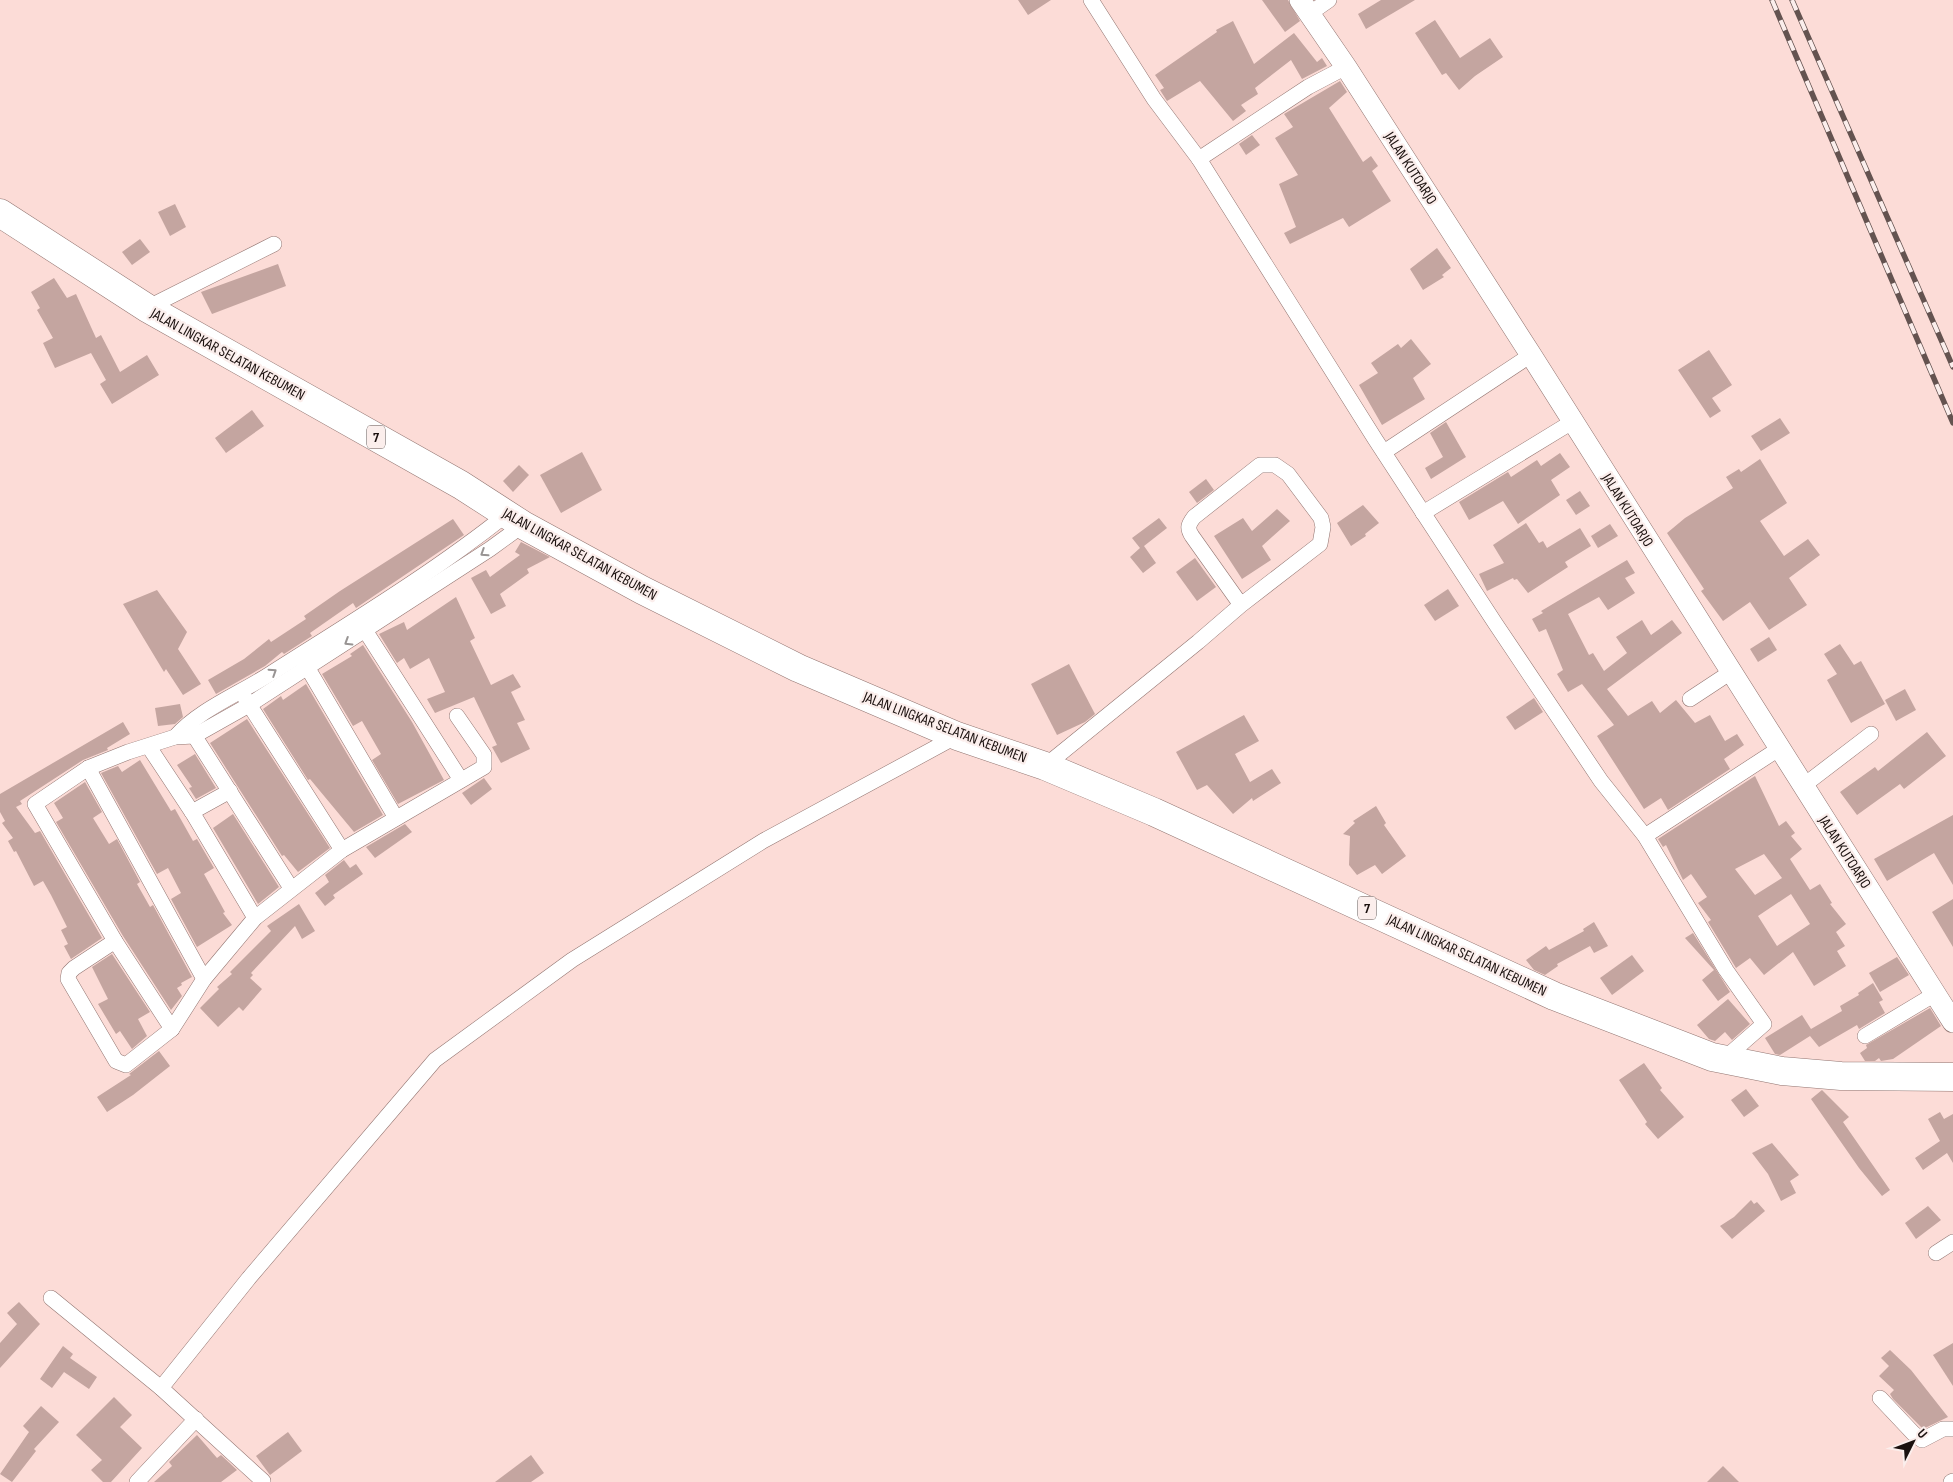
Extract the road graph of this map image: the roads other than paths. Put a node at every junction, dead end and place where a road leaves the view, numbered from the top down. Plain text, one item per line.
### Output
1 (1091, 0) edge
2 (1329, 0) edge
3 (1304, 7) edge
4 (1346, 67) junction
5 (1200, 159) junction
6 (0, 213) edge
7 (274, 244) dead end
8 (146, 308) junction
9 (1531, 355) junction
10 (1572, 422) junction
11 (1384, 452) junction
12 (1423, 512) junction
13 (515, 519) junction
14 (1240, 604) junction
15 (361, 624) junction
16 (304, 661) junction
17 (1731, 672) junction
18 (245, 698) junction
19 (1690, 699) dead end
20 (457, 716) dead end
21 (190, 730) junction
22 (1871, 734) dead end
23 (957, 736) junction
24 (149, 747) junction
25 (1780, 748) junction
26 (1045, 766) junction
27 (88, 768) junction
28 (461, 780) junction
29 (1803, 786) junction
30 (230, 791) junction
31 (192, 812) junction
32 (396, 818) junction
33 (1645, 836) junction
34 (342, 850) junction
35 (291, 888) junction
36 (255, 918) junction
37 (115, 941) junction
38 (204, 979) junction
39 (1935, 994) junction
40 (1953, 1022) edge
41 (172, 1029) junction
42 (1865, 1036) dead end
43 (1724, 1058) junction
44 (1953, 1077) edge
45 (1953, 1242) edge
46 (1936, 1253) dead end
47 (51, 1298) dead end
48 (161, 1388) junction
49 (1880, 1398) dead end
50 (196, 1419) junction
51 (1953, 1429) edge
52 (263, 1481) edge
53 (137, 1482) edge

1 - 5 street
2 - 3 street
3 - 4 main road, JALAN KUTOARJO
4 - 5 street
4 - 9 main road, JALAN KUTOARJO
5 - 11 street
6 - 8 highway, JALAN LINGKAR SELATAN KEBUMEN / 7
7 - 8 street
8 - 13 highway, JALAN LINGKAR SELATAN KEBUMEN / 7
9 - 10 main road, JALAN KUTOARJO
9 - 11 street
10 - 12 street
10 - 17 main road, JALAN KUTOARJO
11 - 12 street
12 - 33 street
13 - 15 street
13 - 23 highway, JALAN LINGKAR SELATAN KEBUMEN / 7
14 - 14 street
14 - 26 street
15 - 16 street
15 - 28 street
16 - 18 street
16 - 32 street
17 - 19 street
17 - 25 main road, JALAN KUTOARJO
18 - 21 street
18 - 34 street
20 - 28 street
21 - 24 street
21 - 30 street
22 - 29 street
23 - 26 highway, JALAN LINGKAR SELATAN KEBUMEN / 7
23 - 48 street
24 - 27 street
24 - 31 street
25 - 29 main road, JALAN KUTOARJO
25 - 33 street
26 - 43 highway, JALAN LINGKAR SELATAN KEBUMEN / 7
27 - 37 street
27 - 38 street
28 - 32 street
29 - 39 main road, JALAN KUTOARJO
30 - 31 street
30 - 35 street
31 - 36 street
32 - 34 street
33 - 43 street
34 - 35 street
35 - 36 street
36 - 38 street
37 - 41 street
37 - 41 street
38 - 41 street
39 - 40 main road, JALAN KUTOARJO
39 - 42 street
43 - 44 highway, JALAN LINGKAR SELATAN KEBUMEN / 7
45 - 46 street
47 - 48 street
48 - 50 street
49 - 51 street
50 - 52 street
50 - 53 street

